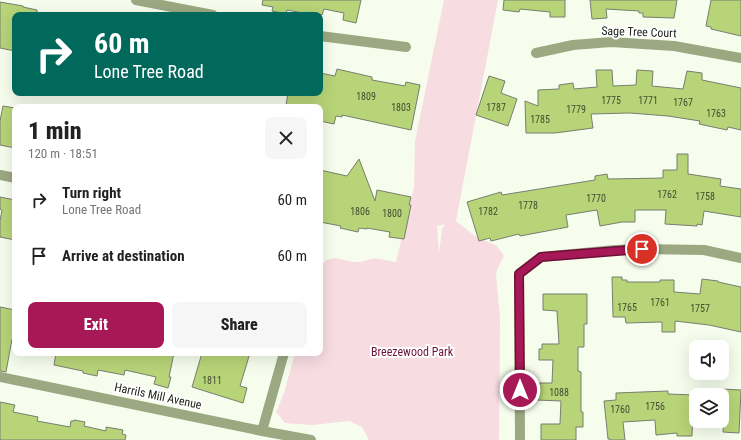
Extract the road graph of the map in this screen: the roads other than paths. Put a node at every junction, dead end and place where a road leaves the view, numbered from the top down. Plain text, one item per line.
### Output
1 (136, 0) edge
2 (198, 12) edge
3 (323, 36) edge
4 (406, 47) dead end
5 (536, 53) dead end
6 (741, 58) edge
7 (0, 175) edge
8 (12, 177) edge
9 (741, 258) edge
10 (283, 356) edge
11 (0, 377) edge
12 (262, 432) junction
13 (312, 440) edge
14 (520, 440) edge

1 - 2 street
3 - 4 street
5 - 6 street, Sage Tree Court
7 - 8 street
9 - 14 street
10 - 12 street
11 - 12 street, Harrils Mill Avenue
12 - 13 street, Harrils Mill Avenue

